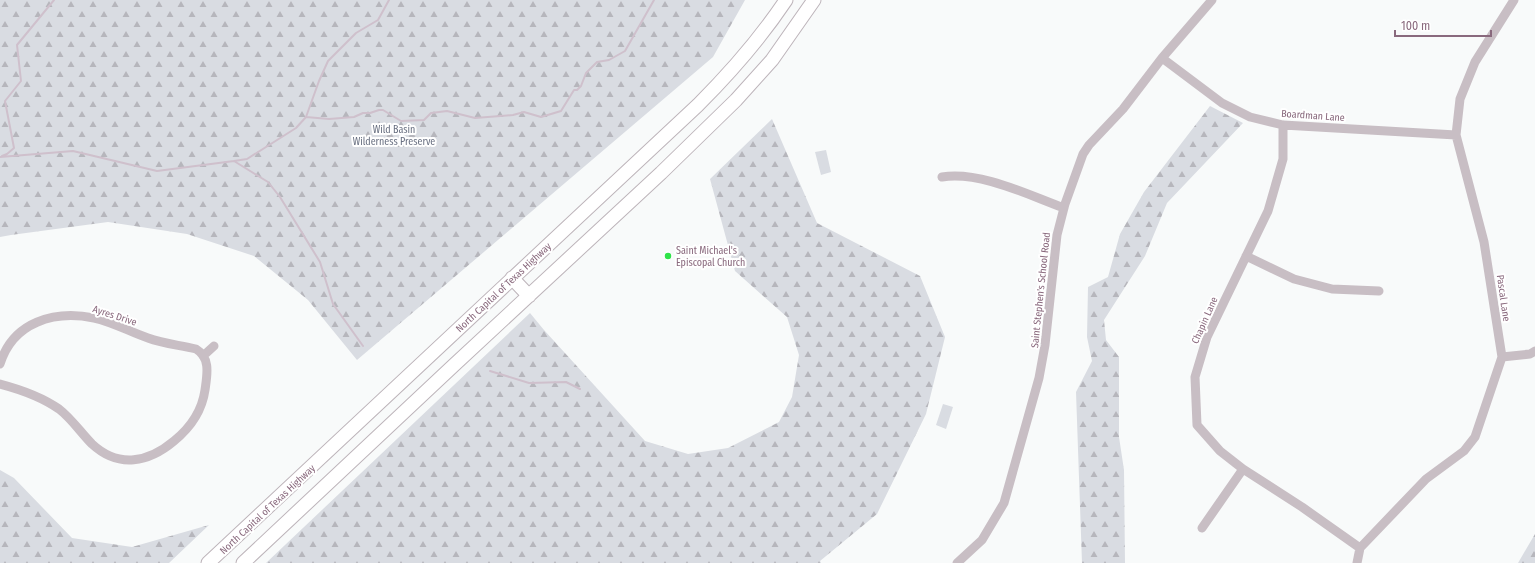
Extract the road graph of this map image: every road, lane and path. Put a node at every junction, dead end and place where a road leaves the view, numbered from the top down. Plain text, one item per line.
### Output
1 (786, 0) edge
2 (814, 0) edge
3 (1212, 0) edge
4 (1514, 0) edge
5 (1162, 58) junction
6 (1284, 125) junction
7 (1456, 135) junction
8 (942, 177) dead end
9 (1064, 208) junction
10 (1246, 256) junction
11 (512, 278) junction
12 (1379, 291) dead end
13 (529, 296) junction
14 (214, 346) dead end
15 (1535, 350) edge
16 (203, 356) junction
17 (1502, 357) junction
18 (0, 364) edge
19 (0, 384) edge
20 (1243, 469) junction
21 (1202, 528) dead end
22 (1360, 548) junction
23 (208, 563) edge
24 (244, 563) edge
25 (957, 563) edge
26 (1356, 563) edge

1 - 11 highway, North Capital of Texas Highway
2 - 13 highway
3 - 5 street, Saint Stephen's School Road
4 - 7 street, Pascal Lane
5 - 6 street, Boardman Lane
5 - 9 street, Saint Stephen's School Road
6 - 7 street, Boardman Lane
6 - 10 street, Chapin Lane
7 - 17 street, Pascal Lane
8 - 9 street
9 - 25 street, Saint Stephen's School Road
10 - 12 street
10 - 20 street, Chapin Lane
11 - 13 highway
11 - 23 highway, North Capital of Texas Highway
13 - 24 highway
14 - 16 street
15 - 17 street
16 - 18 street, Ayres Drive
16 - 19 street
17 - 22 street, Pascal Lane
20 - 21 street
20 - 22 street, Chapin Lane
22 - 26 street, Pascal Lane

